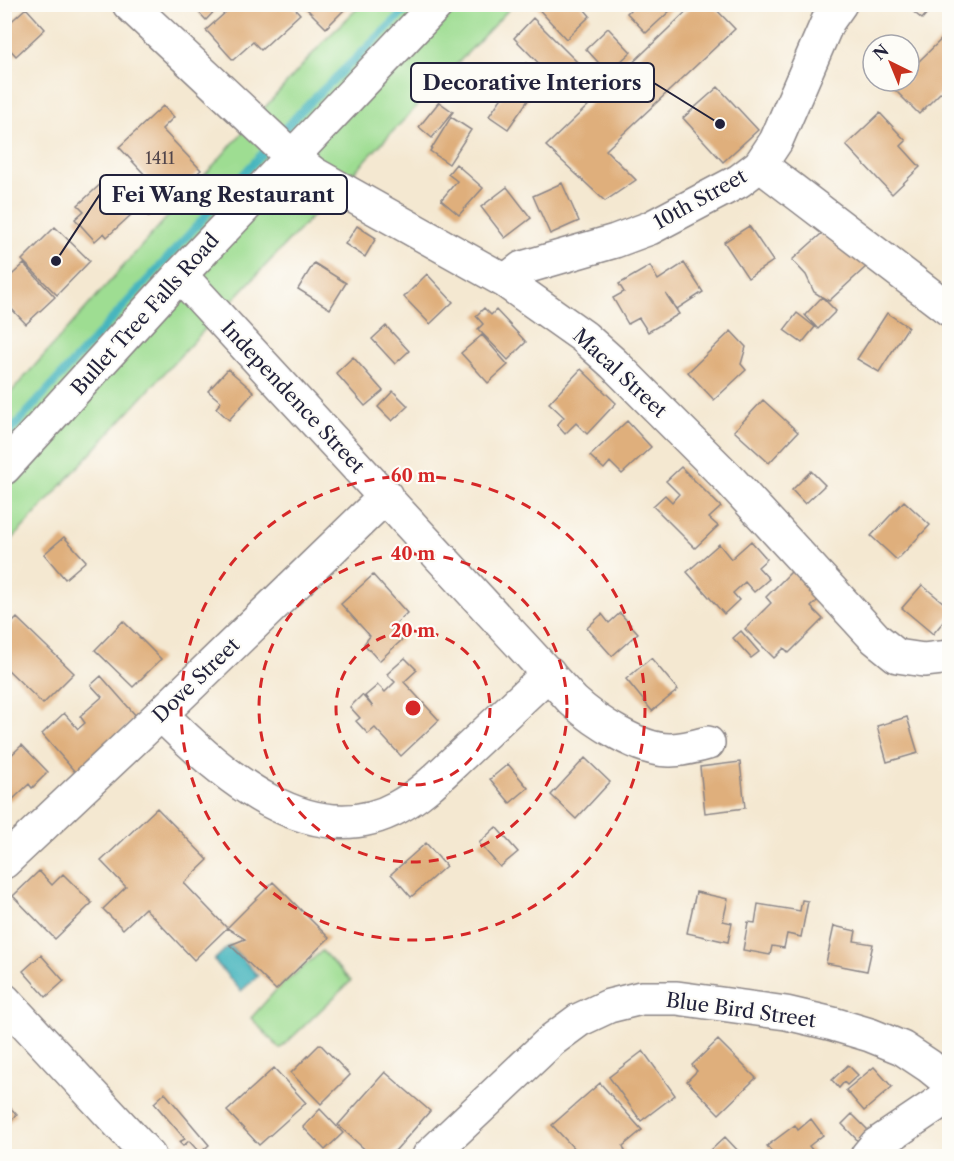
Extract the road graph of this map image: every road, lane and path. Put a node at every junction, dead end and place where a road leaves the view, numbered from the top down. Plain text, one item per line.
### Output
1 (129, 4) edge
2 (437, 4) edge
3 (840, 4) edge
4 (291, 156) junction
5 (760, 165) junction
6 (180, 275) junction
7 (505, 281) junction
8 (950, 310) edge
9 (4, 468) edge
10 (386, 496) junction
11 (950, 657) edge
12 (549, 674) junction
13 (162, 714) junction
14 (708, 743) dead end
15 (4, 862) edge
16 (4, 1000) edge
17 (950, 1083) edge
18 (950, 1095) edge
19 (149, 1156) edge
20 (429, 1156) edge
21 (867, 1156) edge

1 - 4 street, Macal Street
2 - 4 street, Bullet Tree Falls Road
3 - 5 street, 10th Street
4 - 6 street, Bullet Tree Falls Road
4 - 7 street, Macal Street
5 - 7 street, 10th Street
5 - 8 street
6 - 9 street, Bullet Tree Falls Road
6 - 10 street, Independence Street
7 - 11 street, Macal Street
10 - 12 street, Independence Street
10 - 13 street, Dove Street
12 - 13 street
12 - 14 street, Independence Street
13 - 15 street, Dove Street
16 - 19 street
17 - 20 street, Blue Bird Street
18 - 21 street

